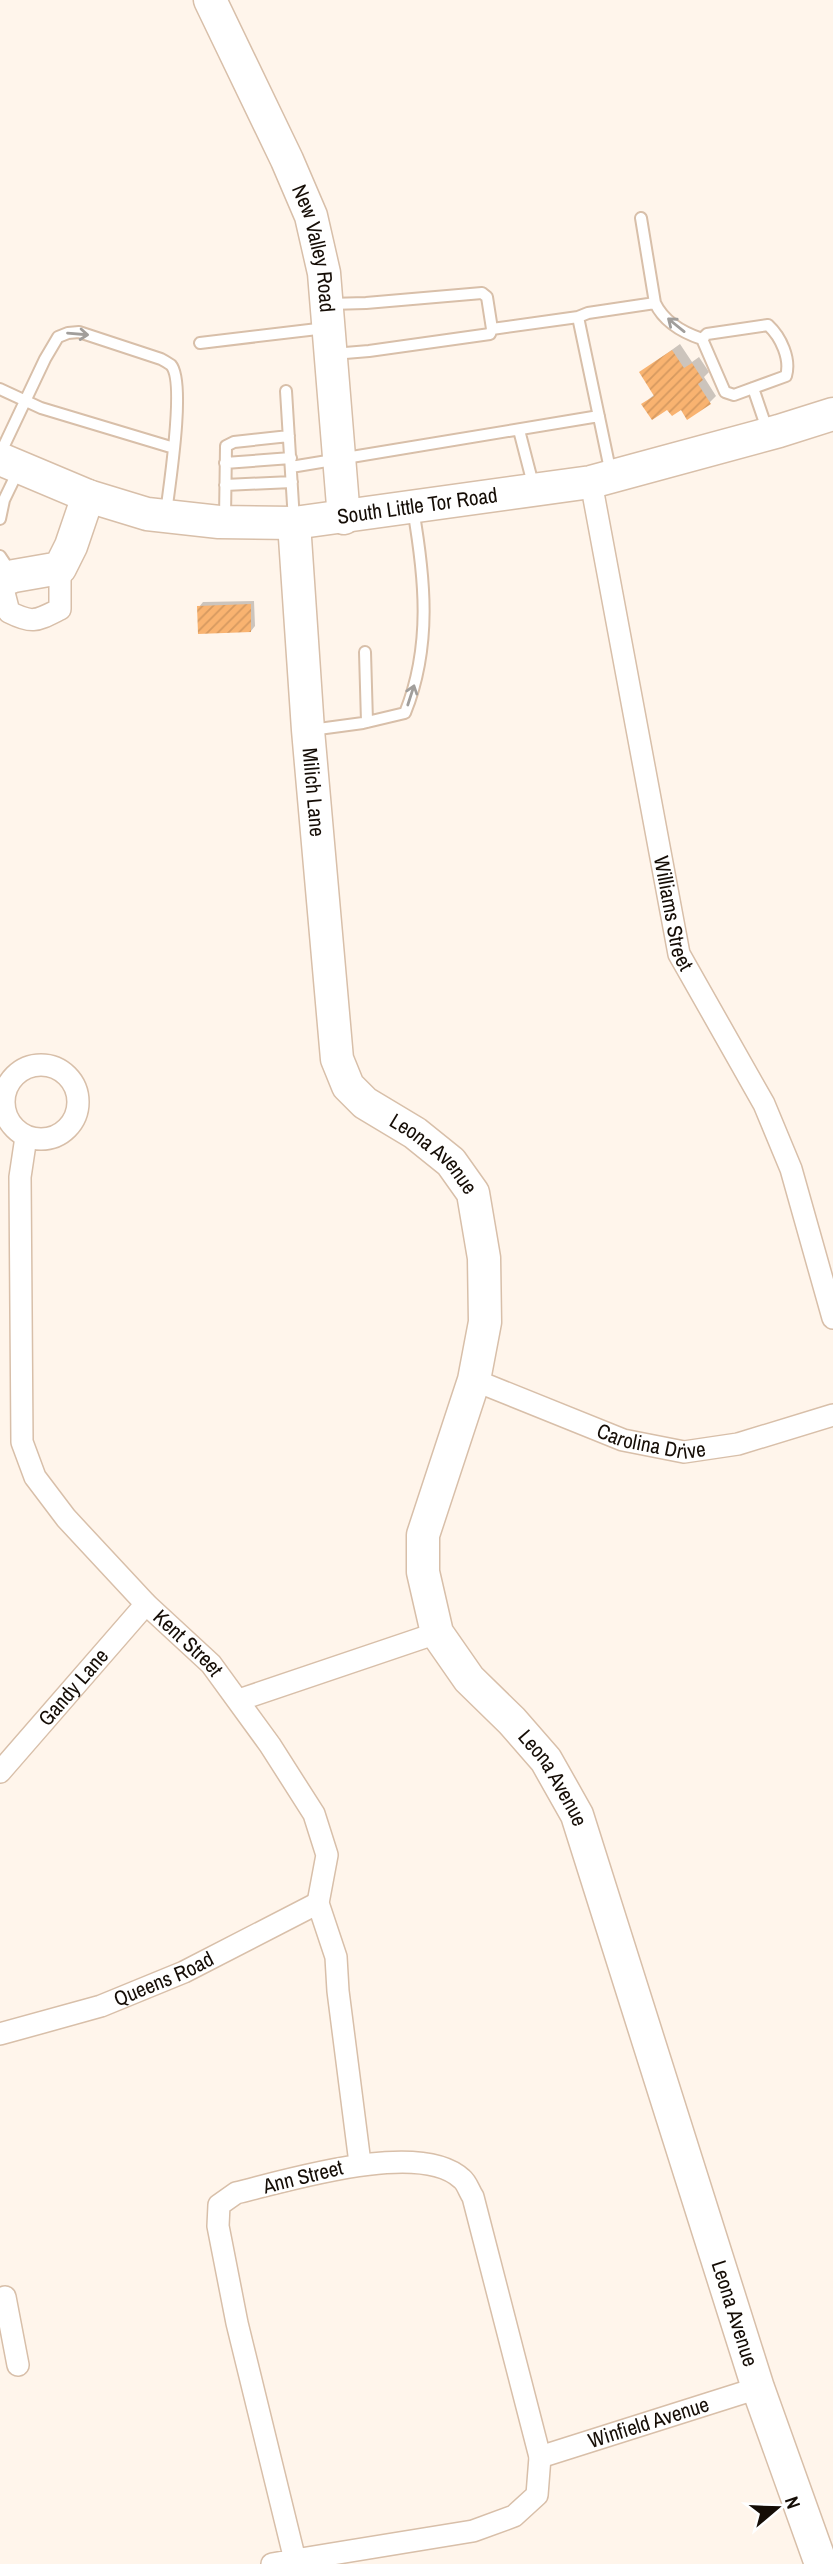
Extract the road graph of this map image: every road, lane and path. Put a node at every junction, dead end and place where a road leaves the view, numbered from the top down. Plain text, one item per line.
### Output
1 (210, 0) edge
2 (641, 218) dead end
3 (655, 303) junction
4 (578, 317) junction
5 (328, 328) junction
6 (492, 329) junction
7 (702, 339) junction
8 (200, 343) dead end
9 (753, 388) junction
10 (0, 389) edge
11 (286, 391) dead end
12 (25, 401) junction
13 (833, 414) edge
14 (599, 416) junction
15 (519, 430) junction
16 (768, 434) junction
17 (289, 436) junction
18 (174, 449) junction
19 (6, 460) edge
20 (339, 460) junction
21 (226, 463) junction
22 (291, 463) junction
23 (602, 479) junction
24 (292, 482) junction
25 (225, 485) junction
26 (534, 490) junction
27 (88, 496) junction
28 (2, 499) edge
29 (413, 508) junction
30 (166, 516) junction
31 (344, 518) junction
32 (0, 519) edge
33 (225, 522) junction
34 (294, 523) junction
35 (60, 568) junction
36 (4, 573) edge
37 (365, 652) dead end
38 (367, 722) junction
39 (308, 730) junction
40 (337, 1059) joint
41 (26, 1137) dead end
42 (833, 1318) edge
43 (474, 1380) junction
44 (833, 1415) edge
45 (146, 1604) junction
46 (437, 1633) junction
47 (239, 1700) junction
48 (0, 1772) edge
49 (317, 1903) junction
50 (0, 2034) edge
51 (360, 2164) junction
52 (5, 2297) dead end
53 (6, 2332) edge
54 (18, 2365) dead end
55 (758, 2388) junction
56 (540, 2457) junction
57 (295, 2560) junction
58 (272, 2564) edge
59 (821, 2564) edge

1 - 5 street, New Valley Road
2 - 3 lane
3 - 4 lane
7 -> 3 lane
4 - 6 lane
4 - 14 lane
5 - 6 lane
5 - 6 lane
5 - 8 lane
5 - 20 street, New Valley Road
7 - 9 lane
7 - 9 lane
9 - 16 lane
10 - 12 lane
11 - 17 lane
12 - 18 lane
12 -> 18 lane
12 - 19 lane
13 - 16 street, South Little Tor Road
14 - 15 lane
14 - 23 lane
15 - 20 lane
15 - 26 lane
16 - 23 street, South Little Tor Road
17 - 21 lane
17 - 22 lane
18 - 30 lane
19 - 27 street, South Little Tor Road
19 - 28 lane
20 - 22 lane
20 - 31 street, New Valley Road
21 - 22 lane
21 - 25 lane
22 - 24 lane
23 - 26 street, South Little Tor Road
23 - 42 street, Williams Street
24 - 25 lane
24 - 34 lane
25 - 33 lane
26 - 29 street, South Little Tor Road
27 - 30 street, South Little Tor Road
27 - 35 street
28 - 32 lane
29 - 31 street, South Little Tor Road
38 -> 29 lane
30 - 33 street, South Little Tor Road
31 - 34 street, South Little Tor Road
33 - 34 street, South Little Tor Road
34 - 39 street, Milich Lane
35 - 36 street
35 - 36 street
37 - 38 lane
38 - 39 lane
39 - 40 street, Milich Lane
40 - 43 street, Leona Avenue
41 - 45 street, Kent Street
43 - 44 street, Carolina Drive
43 - 46 street, Leona Avenue
45 - 47 street, Kent Street
45 - 48 street, Gandy Lane
46 - 47 street
46 - 55 street, Leona Avenue
47 - 49 street, Kent Street
49 - 50 street, Queens Road
49 - 51 street
51 - 56 street, Ann Street
51 - 57 street, Ann Street
52 - 53 street
53 - 54 street
55 - 56 street, Winfield Avenue
55 - 59 street, Leona Avenue
56 - 57 street
57 - 58 street

